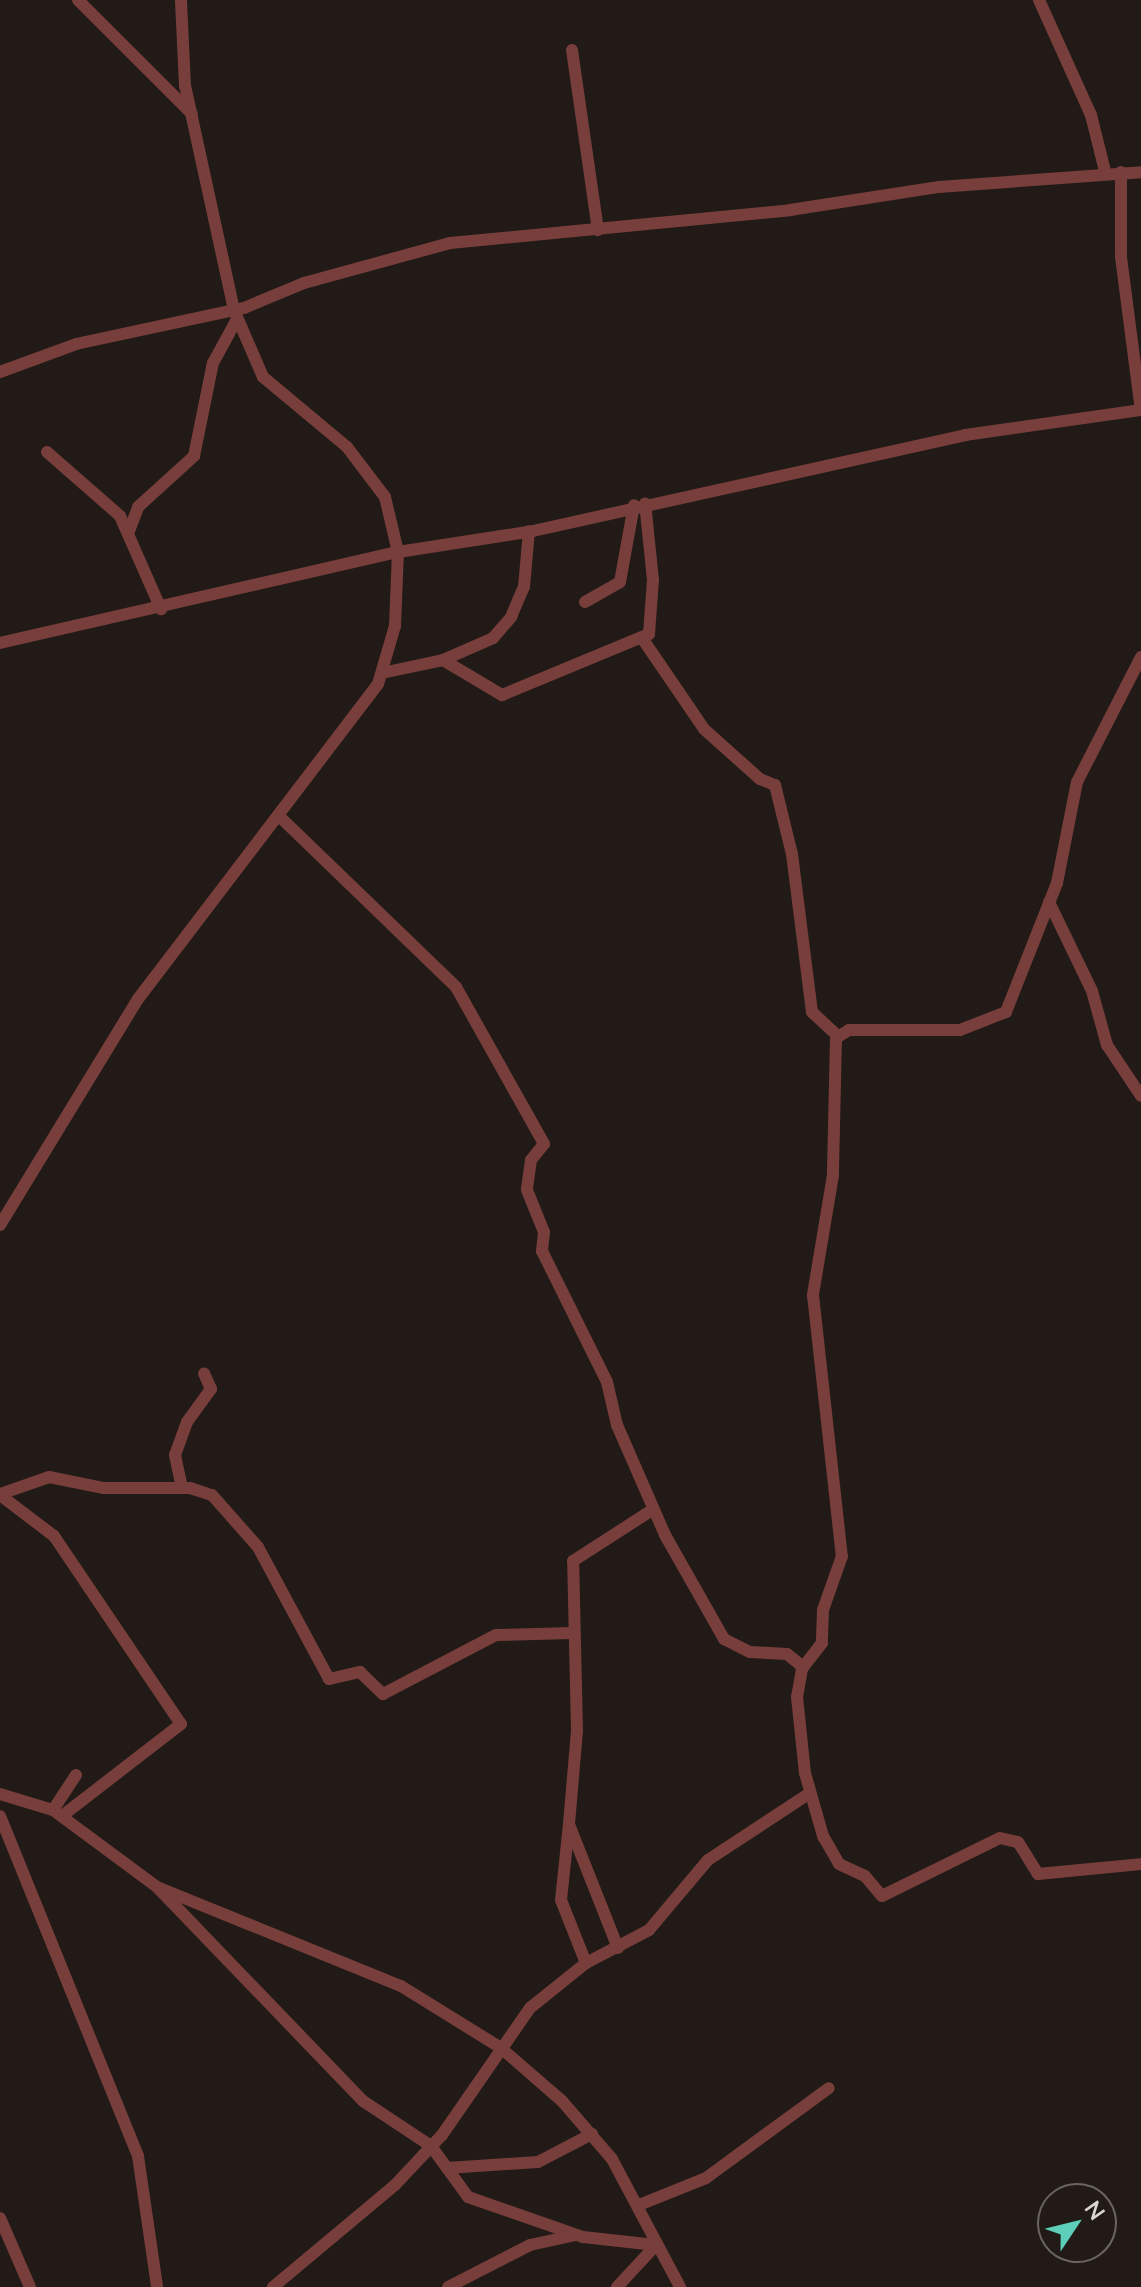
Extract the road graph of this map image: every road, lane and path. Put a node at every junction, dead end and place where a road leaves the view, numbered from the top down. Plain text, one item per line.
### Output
1 (78, 0) edge
2 (181, 0) edge
3 (1039, 0) edge
4 (572, 50) dead end
5 (192, 114) junction
6 (1105, 171) junction
7 (1121, 172) junction
8 (1141, 172) edge
9 (598, 230) junction
10 (236, 314) junction
11 (0, 372) edge
12 (1141, 410) edge
13 (47, 452) dead end
14 (639, 504) junction
15 (129, 531) junction
16 (529, 531) junction
17 (398, 552) junction
18 (585, 602) dead end
19 (161, 609) junction
20 (642, 638) junction
21 (0, 643) edge
22 (1141, 657) edge
23 (443, 660) junction
24 (382, 673) junction
25 (279, 816) junction
26 (1049, 902) junction
27 (837, 1035) junction
28 (1141, 1096) edge
29 (0, 1225) edge
30 (204, 1373) dead end
31 (182, 1488) junction
32 (0, 1494) edge
33 (652, 1510) junction
34 (571, 1633) junction
35 (803, 1667) junction
36 (76, 1775) dead end
37 (810, 1793) junction
38 (0, 1794) edge
39 (58, 1813) junction
40 (0, 1816) edge
41 (569, 1824) junction
42 (1141, 1864) edge
43 (157, 1887) junction
44 (618, 1948) junction
45 (586, 1963) junction
46 (501, 2048) junction
47 (829, 2088) dead end
48 (592, 2134) junction
49 (431, 2146) junction
50 (447, 2168) junction
51 (639, 2205) junction
52 (0, 2218) edge
53 (577, 2235) junction
54 (656, 2245) junction
55 (30, 2287) edge
56 (157, 2287) edge
57 (273, 2287) edge
58 (448, 2287) edge
59 (617, 2287) edge
60 (680, 2287) edge

1 - 5 street
2 - 5 street
3 - 6 street
4 - 9 street
5 - 10 street
6 - 7 street
6 - 9 street
7 - 8 street
7 - 12 street
9 - 10 street
10 - 11 street
10 - 15 street
10 - 17 street
12 - 14 street
13 - 15 street
14 - 16 street
14 - 18 street
14 - 20 street
15 - 19 street
16 - 17 street
16 - 23 street
17 - 19 street
17 - 24 street
19 - 21 street
20 - 23 street
20 - 27 street
22 - 26 street
23 - 24 street
24 - 25 street
25 - 29 street
25 - 33 street
26 - 27 street
26 - 28 street
27 - 35 street
30 - 31 street
31 - 32 street
31 - 34 street
32 - 39 street
33 - 34 street
33 - 35 street
34 - 41 street
35 - 37 street
36 - 39 street
37 - 42 street
37 - 44 street
38 - 39 street
39 - 43 street
40 - 56 street
41 - 44 street
41 - 45 street
43 - 46 street
43 - 49 street
44 - 45 street
45 - 46 street
46 - 48 street
46 - 49 street
47 - 51 street
48 - 50 street
48 - 51 street
49 - 50 street
49 - 57 street
50 - 53 street
51 - 54 street
52 - 55 street
53 - 54 street
53 - 58 street
54 - 59 street
54 - 60 street

